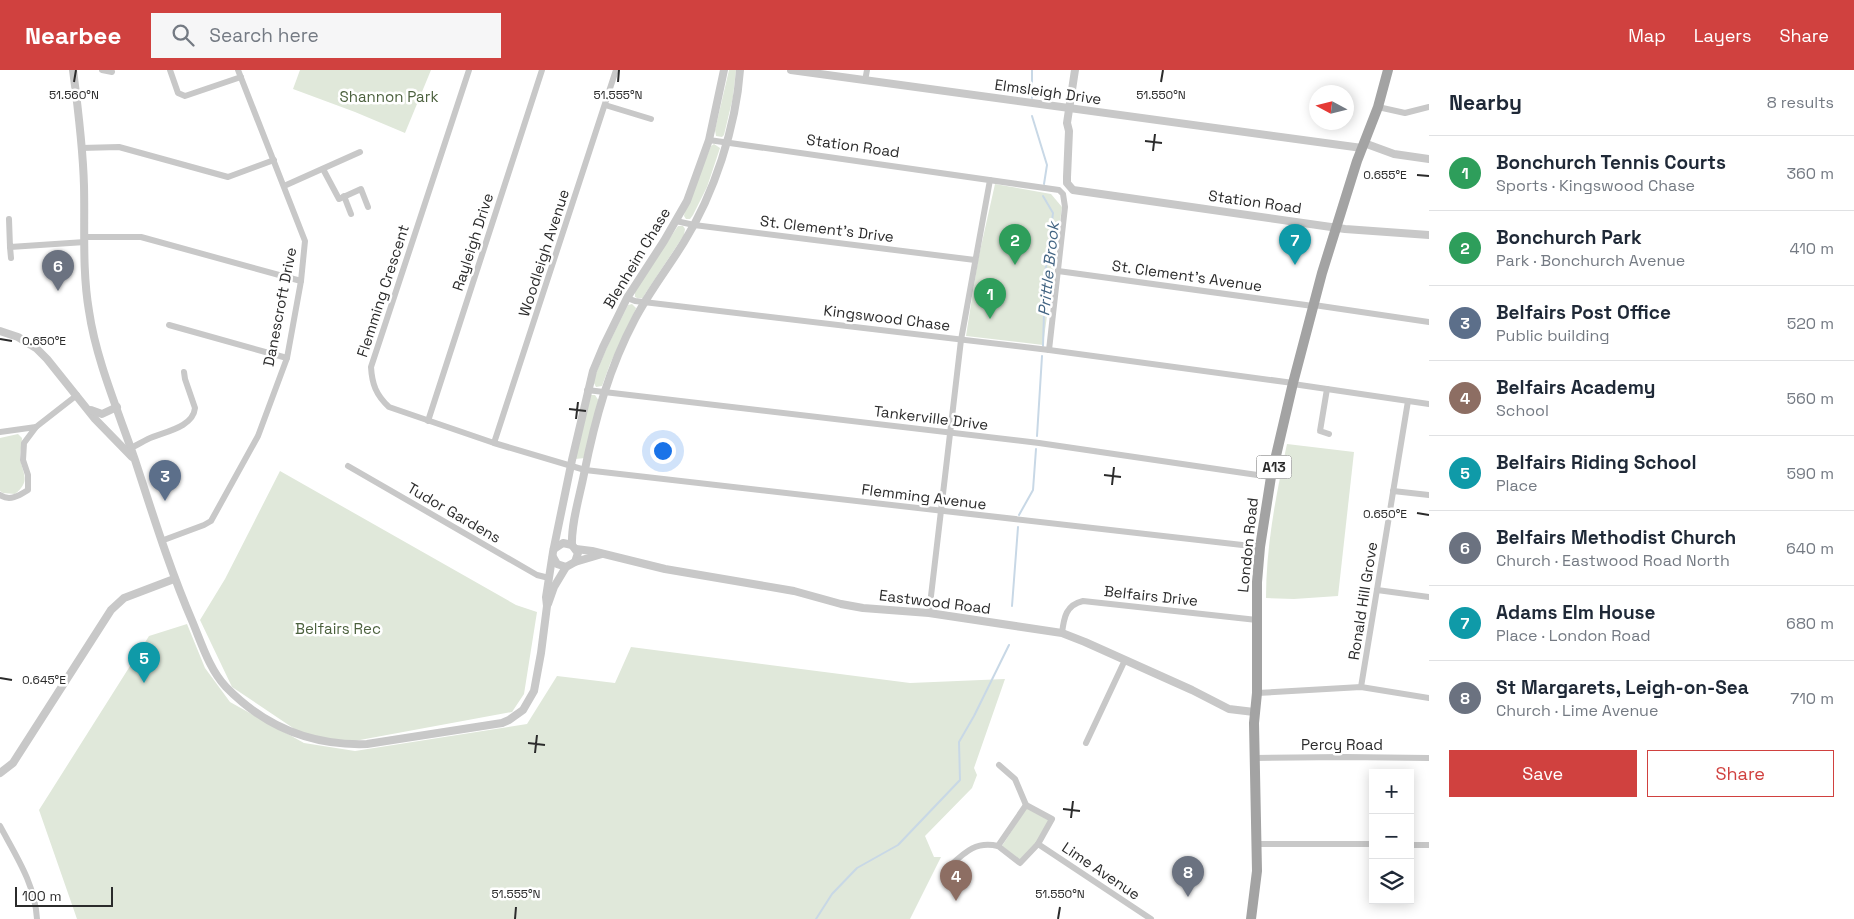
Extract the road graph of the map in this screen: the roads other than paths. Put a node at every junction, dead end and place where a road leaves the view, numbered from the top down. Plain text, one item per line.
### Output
1 (73, 70) edge
2 (102, 70) edge
3 (170, 70) edge
4 (238, 70) edge
5 (469, 70) edge
6 (542, 70) edge
7 (616, 70) edge
8 (724, 70) edge
9 (740, 70) edge
10 (790, 70) edge
11 (868, 70) edge
12 (1075, 70) edge
13 (1388, 70) edge
14 (112, 72) dead end
15 (241, 77) junction
16 (865, 80) junction
17 (605, 106) junction
18 (1378, 107) junction
19 (1429, 107) edge
20 (1070, 108) junction
21 (651, 119) dead end
22 (709, 140) junction
23 (726, 142) junction
24 (1363, 145) junction
25 (81, 148) junction
26 (360, 152) dead end
27 (1429, 159) edge
28 (274, 160) junction
29 (323, 169) junction
30 (990, 180) junction
31 (284, 186) junction
32 (344, 196) junction
33 (368, 207) dead end
34 (351, 214) dead end
35 (10, 219) dead end
36 (676, 221) junction
37 (694, 225) junction
38 (1336, 228) junction
39 (1429, 235) edge
40 (85, 240) junction
41 (10, 247) junction
42 (11, 258) dead end
43 (975, 260) junction
44 (1058, 271) junction
45 (301, 281) junction
46 (627, 298) junction
47 (644, 302) junction
48 (1314, 306) junction
49 (1429, 322) edge
50 (169, 325) dead end
51 (0, 331) edge
52 (960, 340) junction
53 (1050, 350) junction
54 (287, 358) junction
55 (184, 372) dead end
56 (1293, 383) junction
57 (1328, 389) junction
58 (588, 390) junction
59 (604, 392) junction
60 (76, 395) junction
61 (1408, 401) junction
62 (1429, 404) edge
63 (117, 407) junction
64 (89, 409) junction
65 (102, 414) junction
66 (428, 421) junction
67 (100, 424) junction
68 (36, 427) junction
69 (0, 432) edge
70 (125, 433) junction
71 (949, 433) junction
72 (1329, 434) dead end
73 (114, 438) junction
74 (494, 443) junction
75 (130, 448) junction
76 (135, 460) junction
77 (348, 466) dead end
78 (570, 467) junction
79 (585, 470) junction
80 (1271, 476) junction
81 (1393, 491) junction
82 (0, 495) edge
83 (1429, 496) edge
84 (940, 511) junction
85 (161, 541) junction
86 (574, 547) junction
87 (1260, 547) junction
88 (554, 553) junction
89 (602, 554) junction
90 (575, 562) junction
91 (566, 567) junction
92 (549, 578) junction
93 (174, 579) junction
94 (1377, 590) junction
95 (1429, 597) edge
96 (547, 606) junction
97 (929, 613) junction
98 (1257, 620) junction
99 (1062, 633) junction
100 (1125, 660) junction
101 (1361, 687) junction
102 (1257, 693) junction
103 (1429, 698) edge
104 (1254, 712) junction
105 (1086, 743) dead end
106 (1254, 758) junction
107 (1429, 758) edge
108 (999, 765) dead end
109 (0, 773) edge
110 (1026, 805) junction
111 (0, 826) edge
112 (1038, 844) junction
113 (1256, 844) junction
114 (1369, 844) edge
115 (1414, 845) edge
116 (1429, 845) edge
117 (998, 846) junction
118 (951, 865) dead end
119 (1139, 912) junction
120 (37, 919) edge
121 (1134, 919) edge
122 (1150, 919) edge
123 (1251, 919) edge

1 - 25 street
2 - 14 street
3 - 15 street
4 - 15 street, Danescroft Drive
5 - 66 street, Flemming Crescent
6 - 66 street, Rayleigh Drive
7 - 17 street, Woodleigh Avenue
8 - 22 street, Blenheim Chase
9 - 23 street, Blenheim Chase
10 - 16 street, Elmsleigh Drive
11 - 16 street
12 - 20 street
13 - 18 main road, London Road / A13
15 - 28 street, Danescroft Drive
16 - 20 street, Elmsleigh Drive
17 - 21 street
17 - 74 street, Woodleigh Avenue
18 - 19 street
18 - 24 main road, London Road / A13
20 - 24 street, Elmsleigh Drive
20 - 38 street, Station Road
22 - 23 street, Station Road
22 - 36 street, Blenheim Chase
23 - 30 street, Station Road
23 - 37 street, Blenheim Chase
24 - 27 street, Elmsleigh Drive
24 - 38 main road, London Road / A13
25 - 28 street
25 - 40 street
26 - 29 street
28 - 31 street, Danescroft Drive
29 - 31 street
29 - 32 street
30 - 43 street
30 - 44 street, Station Road
31 - 45 street, Danescroft Drive
32 - 33 street
32 - 34 street
35 - 41 street
36 - 37 street, St. Clement's Drive
36 - 46 street, Blenheim Chase
37 - 43 street, St. Clement's Drive
37 - 47 street, Blenheim Chase
38 - 39 street, Station Road
38 - 48 main road, London Road / A13
40 - 41 street
40 - 45 street
40 - 63 street
41 - 42 street
43 - 52 street
44 - 48 street, St. Clement's Avenue
44 - 53 street
45 - 54 street, Danescroft Drive
46 - 47 street, Kingswood Chase
46 - 58 street, Blenheim Chase
47 - 52 street, Kingswood Chase
47 - 59 street, Blenheim Chase
48 - 49 street, St. Clement's Avenue
48 - 56 main road, London Road / A13
50 - 54 street
51 - 60 street
52 - 53 street, Kingswood Chase
52 - 71 street
53 - 56 street, Kingswood Chase
54 - 85 street, Danescroft Drive
55 - 75 street
56 - 57 street, Kingswood Chase
56 - 80 main road, London Road / A13
57 - 61 street, Kingswood Chase
57 - 72 street
58 - 59 street, Tankerville Drive
58 - 78 street, Blenheim Chase
59 - 71 street, Tankerville Drive
59 - 79 street, Blenheim Chase
60 - 64 street
60 - 68 street
61 - 62 street, Kingswood Chase
61 - 81 street, Ronald Hill Grove
63 - 65 street
63 - 70 street
64 - 65 street
64 - 67 street
65 - 67 street
66 - 74 street, Flemming Crescent
67 - 73 street
68 - 69 street
68 - 82 street
70 - 73 street
70 - 75 street
71 - 80 street, Tankerville Drive
71 - 84 street
73 - 76 street
74 - 78 street, Flemming Crescent
75 - 76 street
76 - 85 street
77 - 92 street, Tudor Gardens
78 - 79 street, Flemming Crescent
78 - 88 street, Blenheim Chase
79 - 84 street, Flemming Avenue
79 - 86 street, Blenheim Chase
80 - 87 main road, London Road / A13
81 - 83 street
81 - 94 street, Ronald Hill Grove
84 - 87 street, Flemming Avenue
84 - 97 street
85 - 93 street
86 - 88 street
86 - 89 street, Eastwood Road
86 - 90 street
87 - 98 main road, London Road / A13
88 - 91 street
88 - 92 street
89 - 90 street, Eastwood Road
89 - 97 street, Eastwood Road
90 - 91 street
91 - 96 street
92 - 96 street
93 - 96 street
93 - 109 street
94 - 95 street
94 - 101 street, Ronald Hill Grove
97 - 99 street, Eastwood Road
98 - 99 street, Belfairs Drive
98 - 102 main road, London Road / A13
99 - 100 street, Eastwood Road
100 - 104 street, Eastwood Road
100 - 105 street
101 - 102 street
101 - 103 street
102 - 104 main road, London Road / A13
104 - 106 main road, London Road / A13
106 - 107 street, Percy Road
106 - 113 main road, London Road / A13
108 - 110 street
110 - 112 street
110 - 117 street
111 - 120 street
112 - 117 street
112 - 119 street, Lime Avenue
113 - 114 street
113 - 123 main road, London Road / A13
115 - 116 street
117 - 118 street
119 - 121 street
119 - 122 street, Lime Avenue

